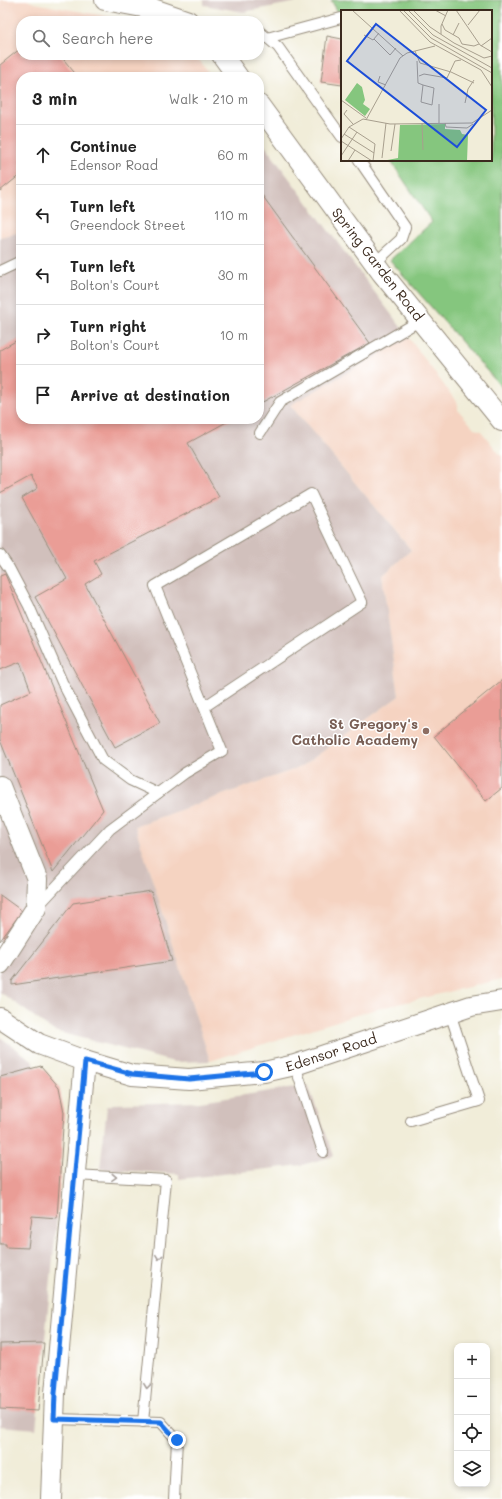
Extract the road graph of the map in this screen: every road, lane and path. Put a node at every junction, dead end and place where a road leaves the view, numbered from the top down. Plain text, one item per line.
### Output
1 (105, 0) edge
2 (173, 16) edge
3 (341, 18) edge
4 (264, 35) edge
5 (268, 38) junction
6 (226, 60) edge
7 (234, 72) edge
8 (264, 112) edge
9 (341, 136) edge
10 (360, 161) edge
11 (16, 263) edge
12 (375, 263) junction
13 (0, 271) edge
14 (421, 320) junction
15 (502, 421) edge
16 (260, 433) dead end
17 (0, 555) edge
18 (204, 707) junction
19 (0, 786) edge
20 (158, 793) junction
21 (36, 908) junction
22 (0, 964) edge
23 (502, 1001) edge
24 (450, 1013) junction
25 (0, 1018) edge
26 (85, 1061) junction
27 (295, 1065) junction
28 (411, 1121) dead end
29 (323, 1152) dead end
30 (75, 1175) junction
31 (54, 1419) junction
32 (143, 1422) junction
33 (51, 1499) edge
34 (174, 1499) edge

1 - 2 street
3 - 5 lane
4 - 5 lane
5 - 9 lane
6 - 7 street
8 - 12 street, Spring Garden Road
10 - 12 lane
11 - 13 lane
12 - 14 street, Spring Garden Road
14 - 15 street, Spring Garden Road
14 - 16 lane
17 - 20 lane
18 - 18 lane
18 - 20 lane
19 - 21 street
20 - 21 lane
21 - 22 street
23 - 24 street, Edensor Road
24 - 27 street, Edensor Road
24 - 28 lane
25 - 26 street, Edensor Road
26 - 27 street, Edensor Road
26 - 30 street
27 - 29 lane
30 - 31 street
30 -> 32 lane
31 - 32 lane
31 - 33 street
32 - 34 lane

